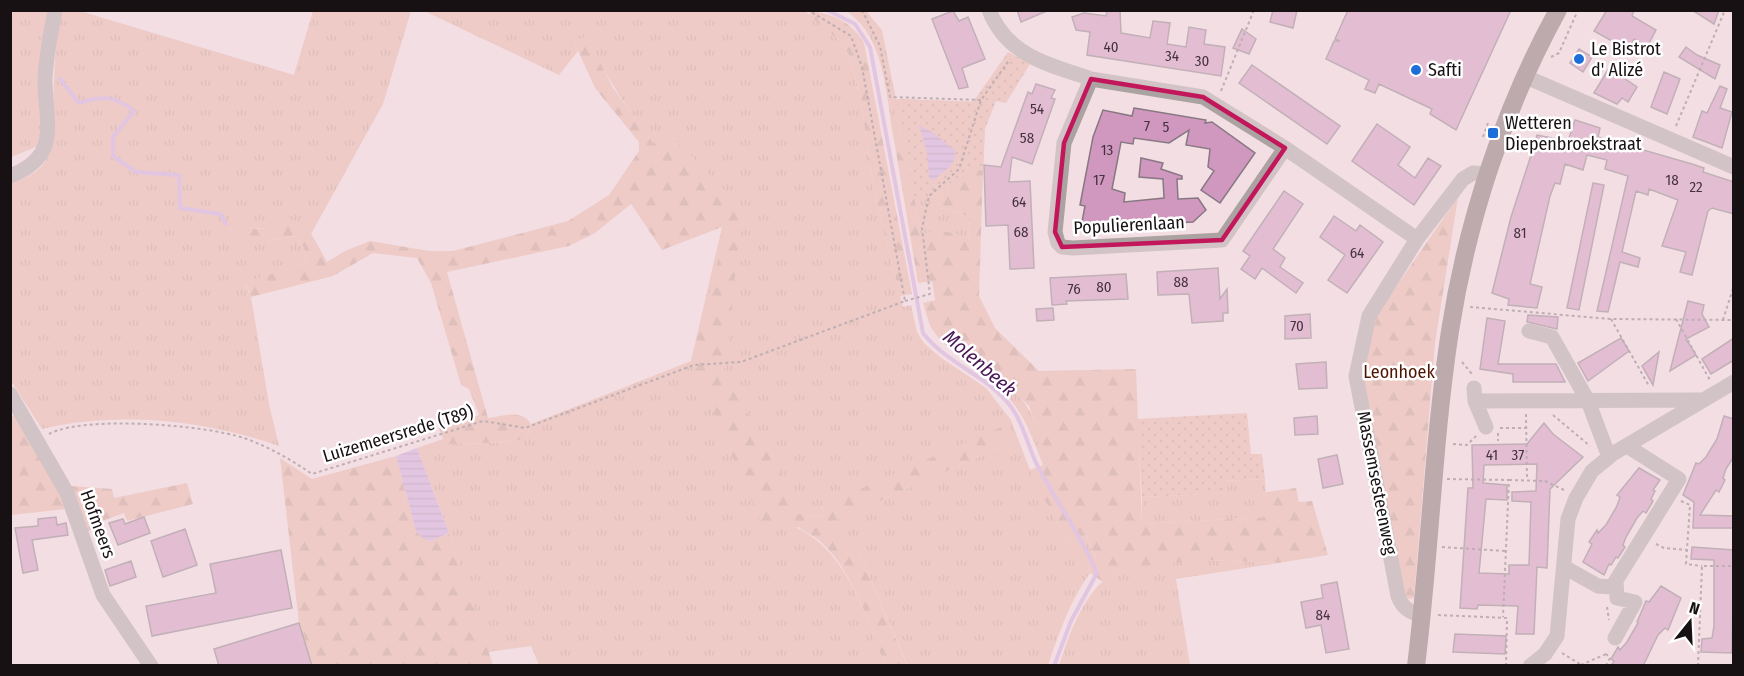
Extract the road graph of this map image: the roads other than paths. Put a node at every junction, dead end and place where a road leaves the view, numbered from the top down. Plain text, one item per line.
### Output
1 (55, 10) edge
2 (989, 10) edge
3 (1552, 13) edge
4 (1530, 78) junction
5 (1091, 79) junction
6 (1285, 148) junction
7 (1734, 167) edge
8 (1488, 174) junction
9 (10, 176) edge
10 (1417, 239) junction
11 (1529, 331) dead end
12 (1734, 382) edge
13 (10, 394) edge
14 (1710, 396) junction
15 (1588, 401) junction
16 (1486, 427) road end
17 (1627, 446) junction
18 (1607, 459) junction
19 (1564, 567) junction
20 (1611, 584) junction
21 (1429, 614) junction
22 (1615, 638) dead end
23 (151, 666) edge
24 (1416, 666) edge
25 (1530, 666) edge

1 - 9 street
2 - 5 street
3 - 4 main road, Massemsesteenweg
4 - 7 street
4 - 8 main road, Massemsesteenweg
5 - 6 street
5 - 6 street, Populierenlaan
6 - 10 street
8 - 10 street, Massemsesteenweg
8 - 21 main road, Massemsesteenweg
10 - 21 street, Massemsesteenweg
11 - 15 street
12 - 14 street
13 - 23 street, Hofmeers
14 - 15 street
14 - 17 street
15 - 16 street
15 - 18 street
17 - 18 street
17 - 20 street
18 - 19 street
19 - 20 street
19 - 25 street
20 - 22 street
21 - 24 main road, Massemsesteenweg

